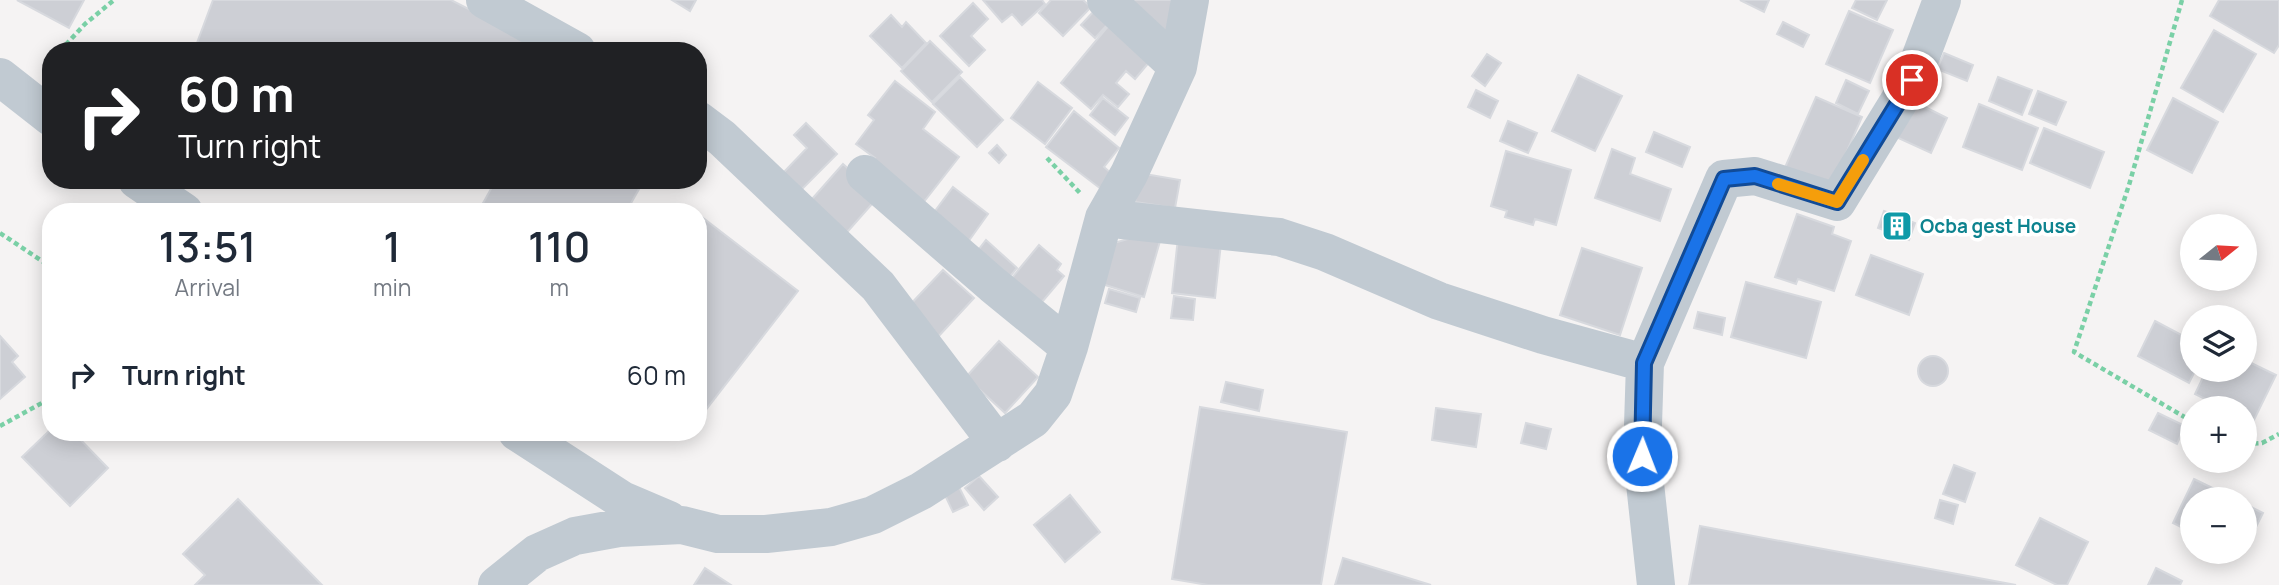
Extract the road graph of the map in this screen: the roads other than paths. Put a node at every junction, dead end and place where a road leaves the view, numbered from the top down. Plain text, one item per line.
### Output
1 (485, 0) edge
2 (1106, 0) edge
3 (1190, 0) edge
4 (1942, 0) edge
5 (561, 42) edge
6 (1178, 67) junction
7 (0, 77) edge
8 (42, 110) edge
9 (707, 127) edge
10 (865, 174) dead end
11 (150, 189) edge
12 (171, 203) edge
13 (1104, 218) junction
14 (1069, 347) junction
15 (1644, 363) junction
16 (531, 441) edge
17 (997, 443) junction
18 (682, 525) junction
19 (497, 585) edge
20 (1656, 585) edge

1 - 5 street
2 - 6 street
3 - 6 street
4 - 15 street
6 - 13 street
7 - 8 street
9 - 17 street
10 - 14 street
11 - 12 street
13 - 14 street
13 - 15 street
14 - 17 street
15 - 20 street
16 - 18 street
17 - 18 street
18 - 19 street

